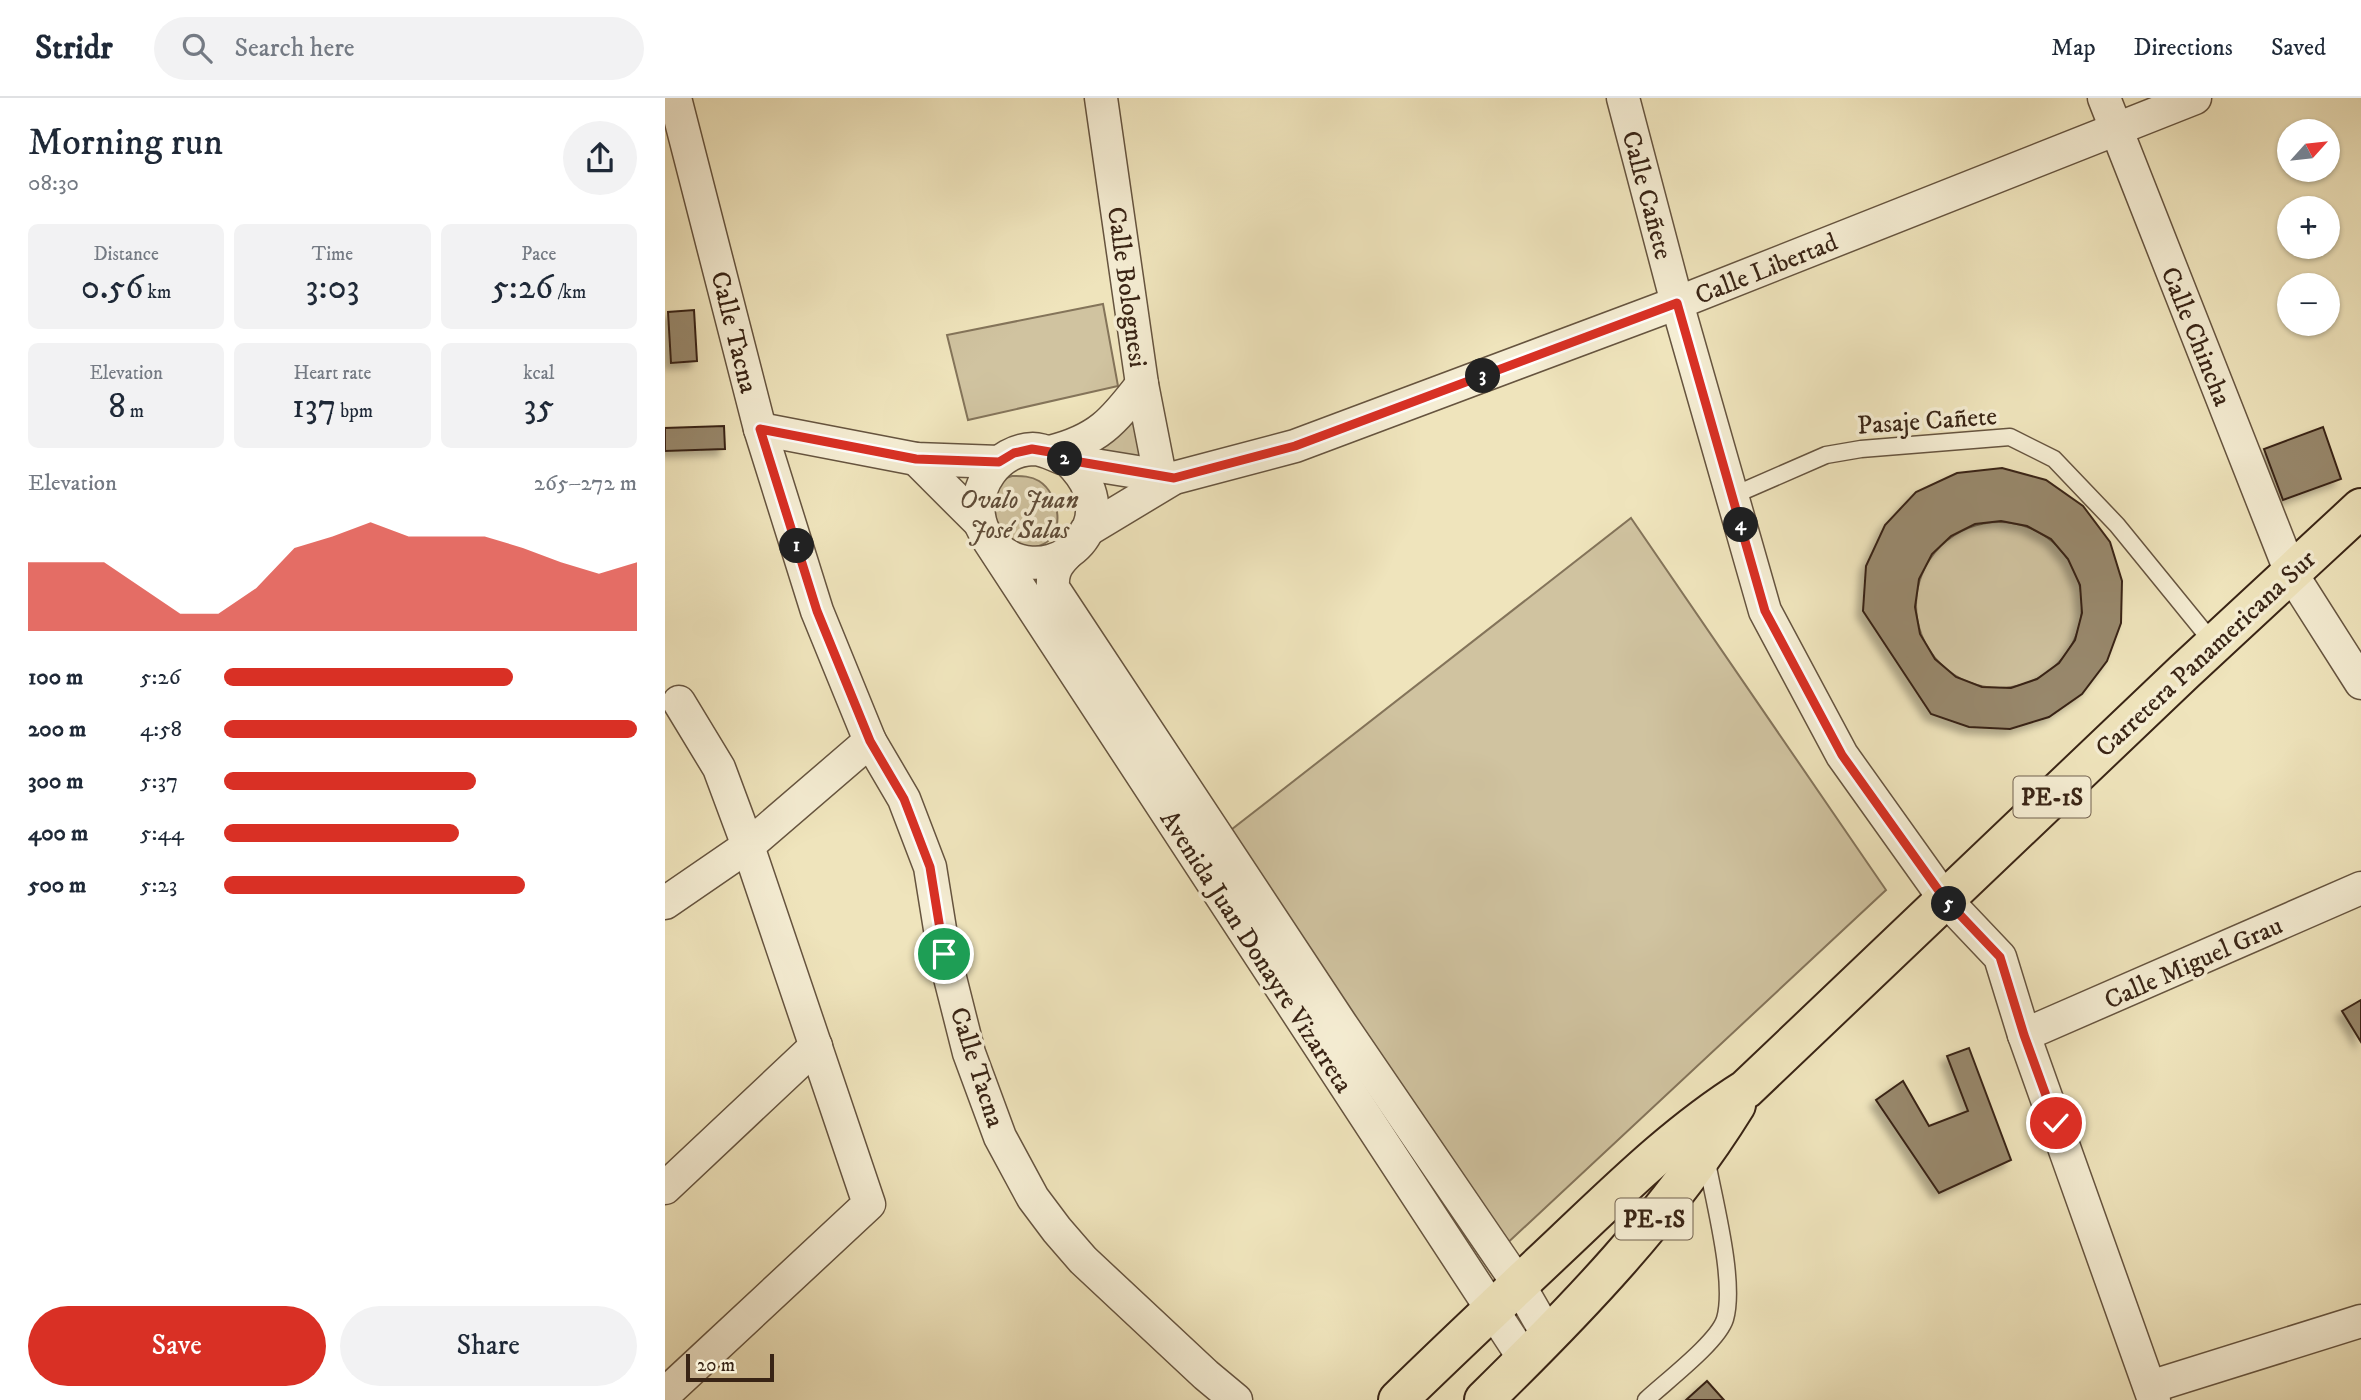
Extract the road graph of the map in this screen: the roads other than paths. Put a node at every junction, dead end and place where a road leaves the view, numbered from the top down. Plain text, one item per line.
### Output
1 (675, 98) edge
2 (1101, 98) edge
3 (1623, 98) edge
4 (2104, 98) edge
5 (2195, 98) edge
6 (2116, 130) junction
7 (1677, 303) junction
8 (1142, 384) junction
9 (760, 429) junction
10 (1059, 456) junction
11 (916, 459) junction
12 (999, 462) junction
13 (1167, 477) junction
14 (1732, 496) junction
15 (2361, 508) edge
16 (1087, 531) junction
17 (985, 532) junction
18 (1066, 555) junction
19 (2291, 573) junction
20 (2214, 644) junction
21 (2361, 683) edge
22 (679, 702) dead end
23 (870, 741) junction
24 (748, 846) junction
25 (2361, 888) edge
26 (1944, 898) junction
27 (665, 903) edge
28 (1327, 1031) junction
29 (2024, 1035) junction
30 (816, 1046) junction
31 (1699, 1139) junction
32 (665, 1188) edge
33 (1505, 1296) junction
34 (2361, 1321) edge
35 (1537, 1349) junction
36 (2152, 1393) edge
37 (665, 1394) edge
38 (1236, 1400) edge
39 (1398, 1400) edge
40 (1484, 1400) edge
41 (1646, 1400) edge

1 - 9 street, Calle Tacna
2 - 8 street, Calle Bolognesi
3 - 7 street, Calle Cañete
4 - 6 street, Calle Chincha
5 - 6 street, Calle Libertad
6 - 7 street, Calle Libertad
6 - 19 street, Calle Chincha
7 - 13 street, Calle Libertad
7 - 14 street, Calle Cañete
8 - 10 street
8 - 13 street, Calle Bolognesi
9 - 11 street
9 - 23 street, Calle Tacna
10 - 12 street
10 - 13 street
10 - 16 street
11 - 12 street
11 - 17 street
12 - 17 street
13 - 16 street
14 - 20 lane, Pasaje Cañete
14 - 26 street, Calle Cañete
15 - 19 highway, Carretera Panamericana Sur / PE-1S
16 - 18 street
17 - 18 street
17 - 28 street, Avenida Juan Donayre Vizarreta
18 - 28 street, Avenida Juan Donayre Vizarreta
19 - 20 highway, Carretera Panamericana Sur / PE-1S
19 - 21 street, Calle Chincha
20 - 26 highway, Carretera Panamericana Sur / PE-1S
22 - 24 street
23 - 24 street
23 - 38 street, Calle Tacna
24 - 27 street
24 - 30 street
25 - 29 street, Calle Miguel Grau
26 - 29 street, Calle Cañete
26 - 31 highway, Carretera Panamericana Sur / PE-1S
28 - 33 street, Avenida Juan Donayre Vizarreta
29 - 36 street, Calle Cañete
30 - 32 street
30 - 37 street
31 - 33 highway, Carretera Panamericana Sur / PE-1S
31 - 35 highway, Carretera Panamericana Sur / PE-1S
31 - 41 lane
33 - 35 street, Avenida Juan Donayre Vizarreta
33 - 39 highway, Carretera Panamericana Sur / PE-1S
34 - 36 street
35 - 40 highway, Carretera Panamericana Sur / PE-1S

